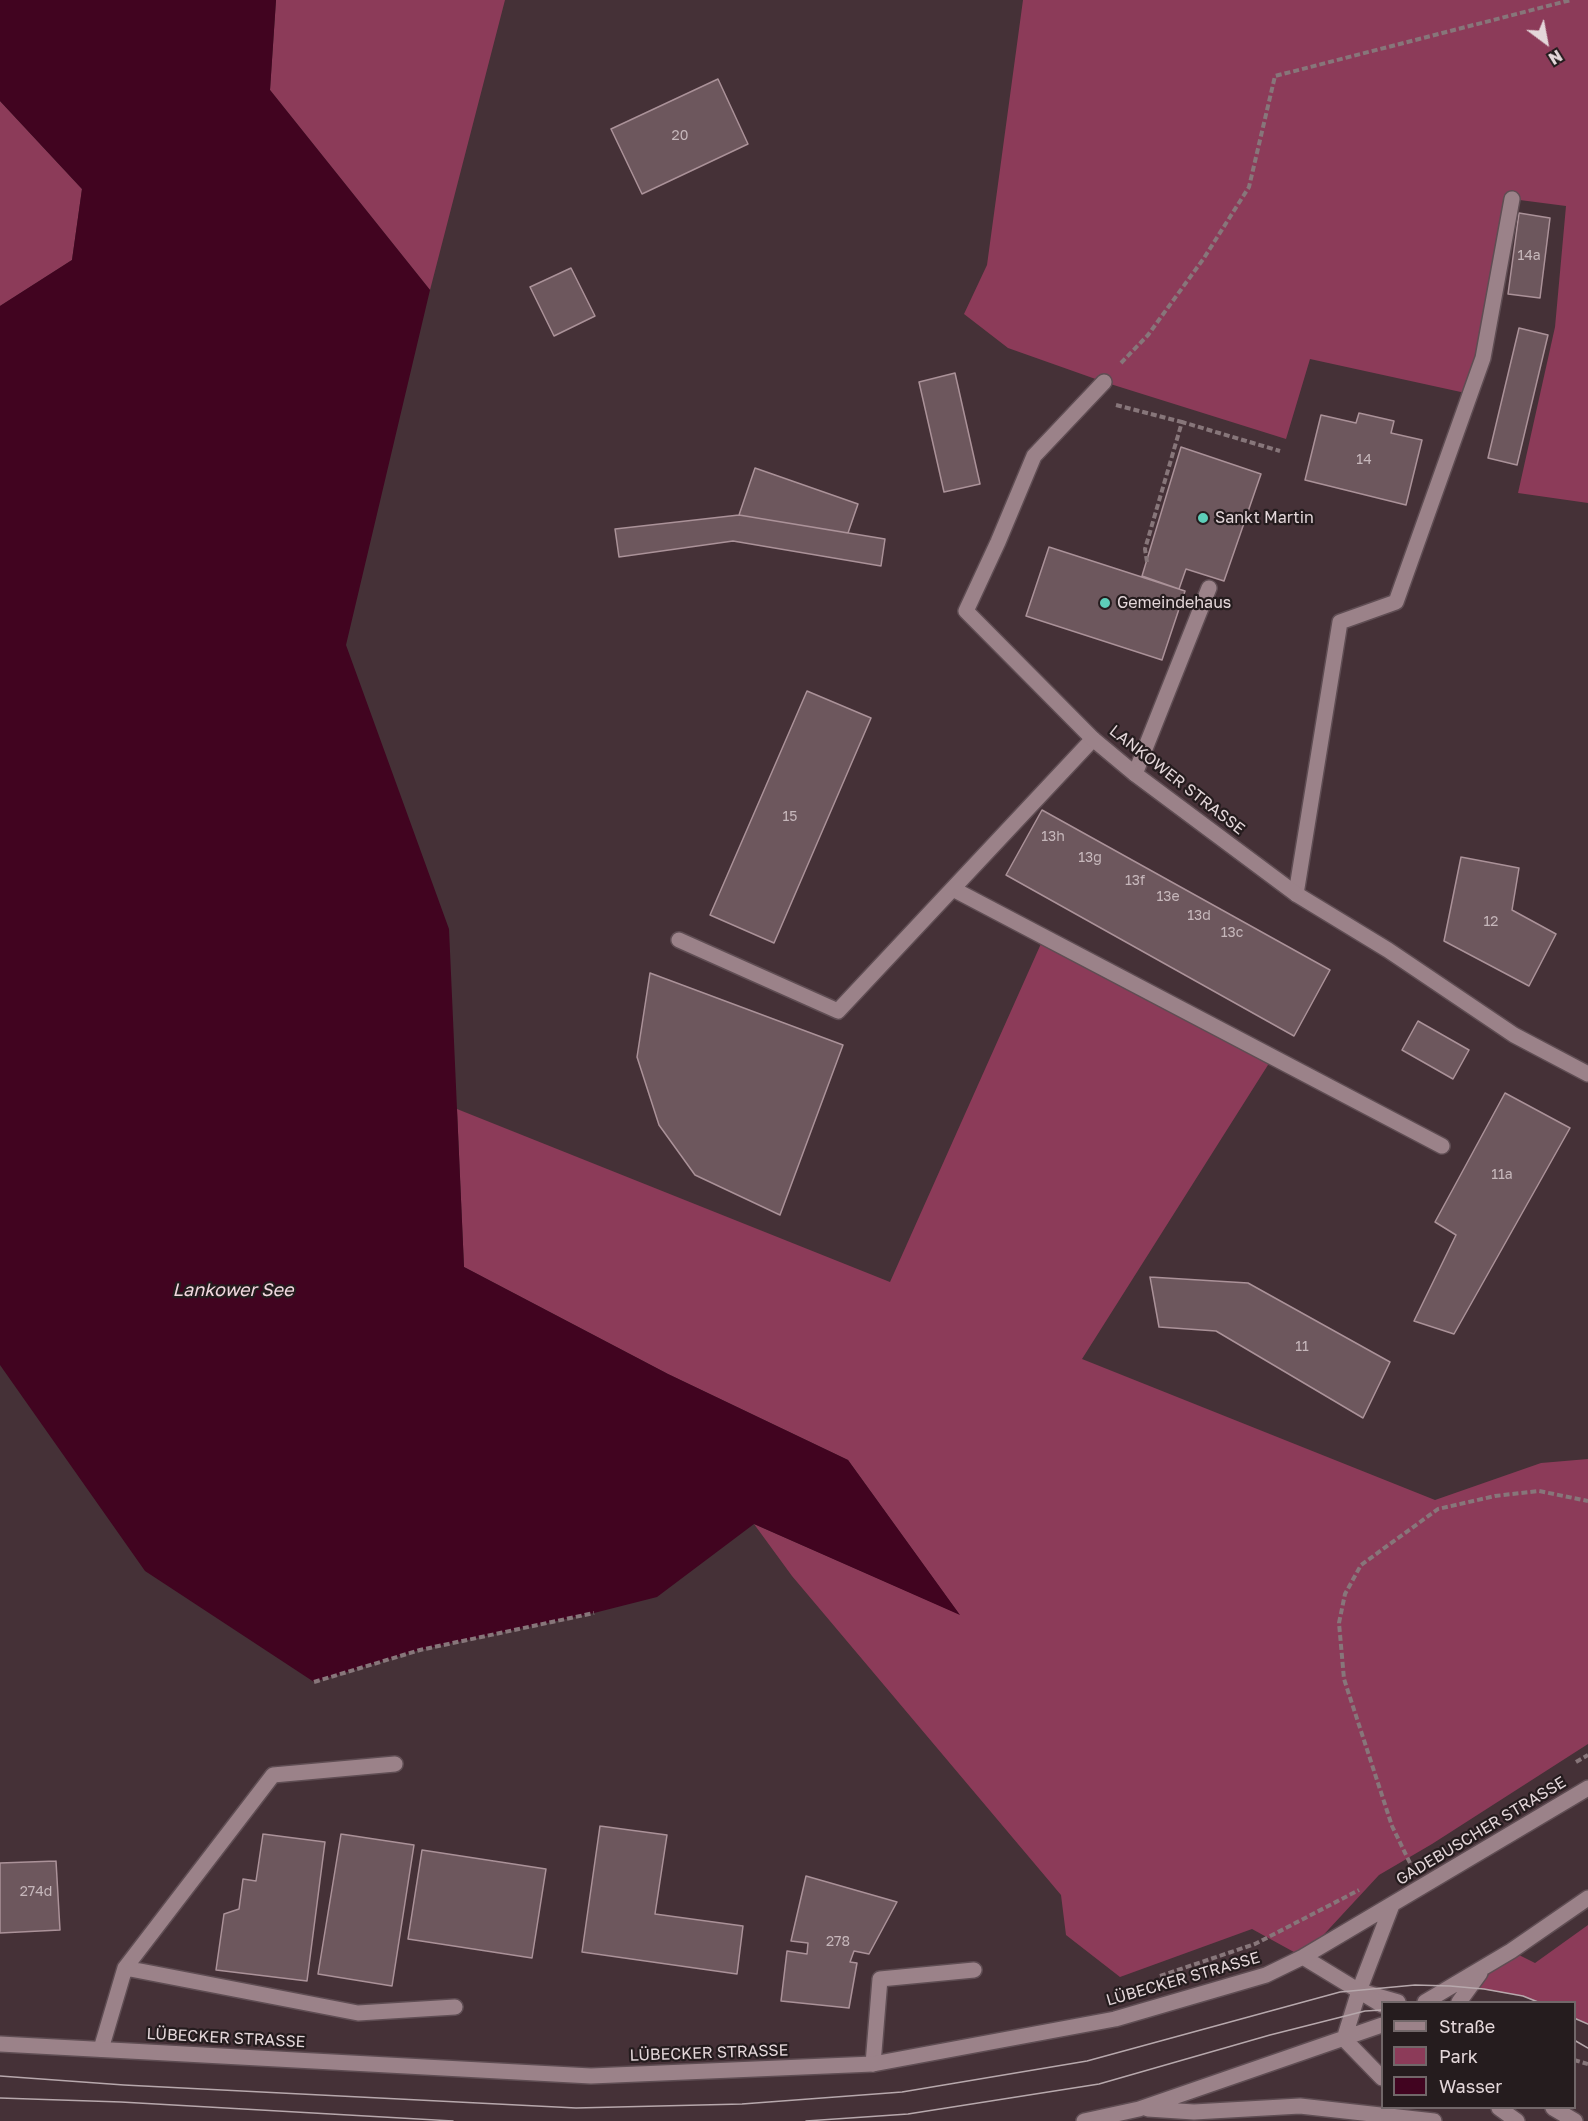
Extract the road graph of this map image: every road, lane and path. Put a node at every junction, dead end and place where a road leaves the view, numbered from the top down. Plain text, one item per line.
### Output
1 (1571, 0) edge
2 (1512, 199) dead end
3 (1104, 382) joint
4 (1089, 398) junction
5 (1182, 422) junction
6 (1280, 451) dead end
7 (1147, 562) dead end
8 (1209, 588) dead end
9 (1094, 739) junction
10 (1135, 774) junction
11 (952, 889) junction
12 (1296, 894) junction
13 (680, 940) dead end
14 (1588, 1074) edge
15 (1442, 1146) dead end
16 (1588, 1501) edge
17 (594, 1613) dead end
18 (314, 1682) dead end
19 (395, 1764) dead end
20 (1588, 1788) edge
21 (1400, 1869) dead end
22 (1369, 1885) dead end
23 (1588, 1898) edge
24 (1392, 1905) junction
25 (1303, 1957) junction
26 (1486, 1965) junction
27 (125, 1968) junction
28 (974, 1970) dead end
29 (1154, 1978) dead end
30 (1359, 1990) junction
31 (1395, 2001) edge
32 (1427, 2001) edge
33 (1461, 2001) edge
34 (1381, 2004) edge
35 (454, 2007) dead end
36 (1381, 2026) edge
37 (1344, 2039) junction
38 (0, 2044) edge
39 (101, 2049) junction
40 (873, 2064) junction
41 (1381, 2076) edge
42 (1138, 2109) junction
43 (1419, 2109) edge
44 (1500, 2109) edge
45 (1554, 2109) edge
46 (1084, 2121) edge
47 (1434, 2121) edge
48 (1517, 2121) edge
49 (1575, 2121) edge

1 - 3 path
2 - 12 street
3 - 4 street, LANKOWER STRASSE
4 - 5 path
4 - 9 street, LANKOWER STRASSE
5 - 6 path
5 - 7 path
8 - 10 street
9 - 10 street, LANKOWER STRASSE
9 - 11 street
10 - 12 street, LANKOWER STRASSE
11 - 13 street
11 - 15 street
12 - 14 street, LANKOWER STRASSE
16 - 21 path
17 - 18 path
19 - 27 street
20 - 24 street, GADEBUSCHER STRASSE
22 - 29 path
23 - 26 street
24 - 25 street, LÜBECKER STRASSE
24 - 30 street
25 - 30 street
25 - 40 street, LÜBECKER STRASSE
26 - 32 street
26 - 33 street
27 - 35 street
27 - 39 street
28 - 40 street
30 - 31 street
30 - 34 street
30 - 37 street
36 - 37 street
37 - 41 street
37 - 42 street
38 - 39 street, LÜBECKER STRASSE
39 - 40 street, LÜBECKER STRASSE
42 - 46 street
42 - 47 street
43 - 47 street
44 - 48 street
45 - 49 street

